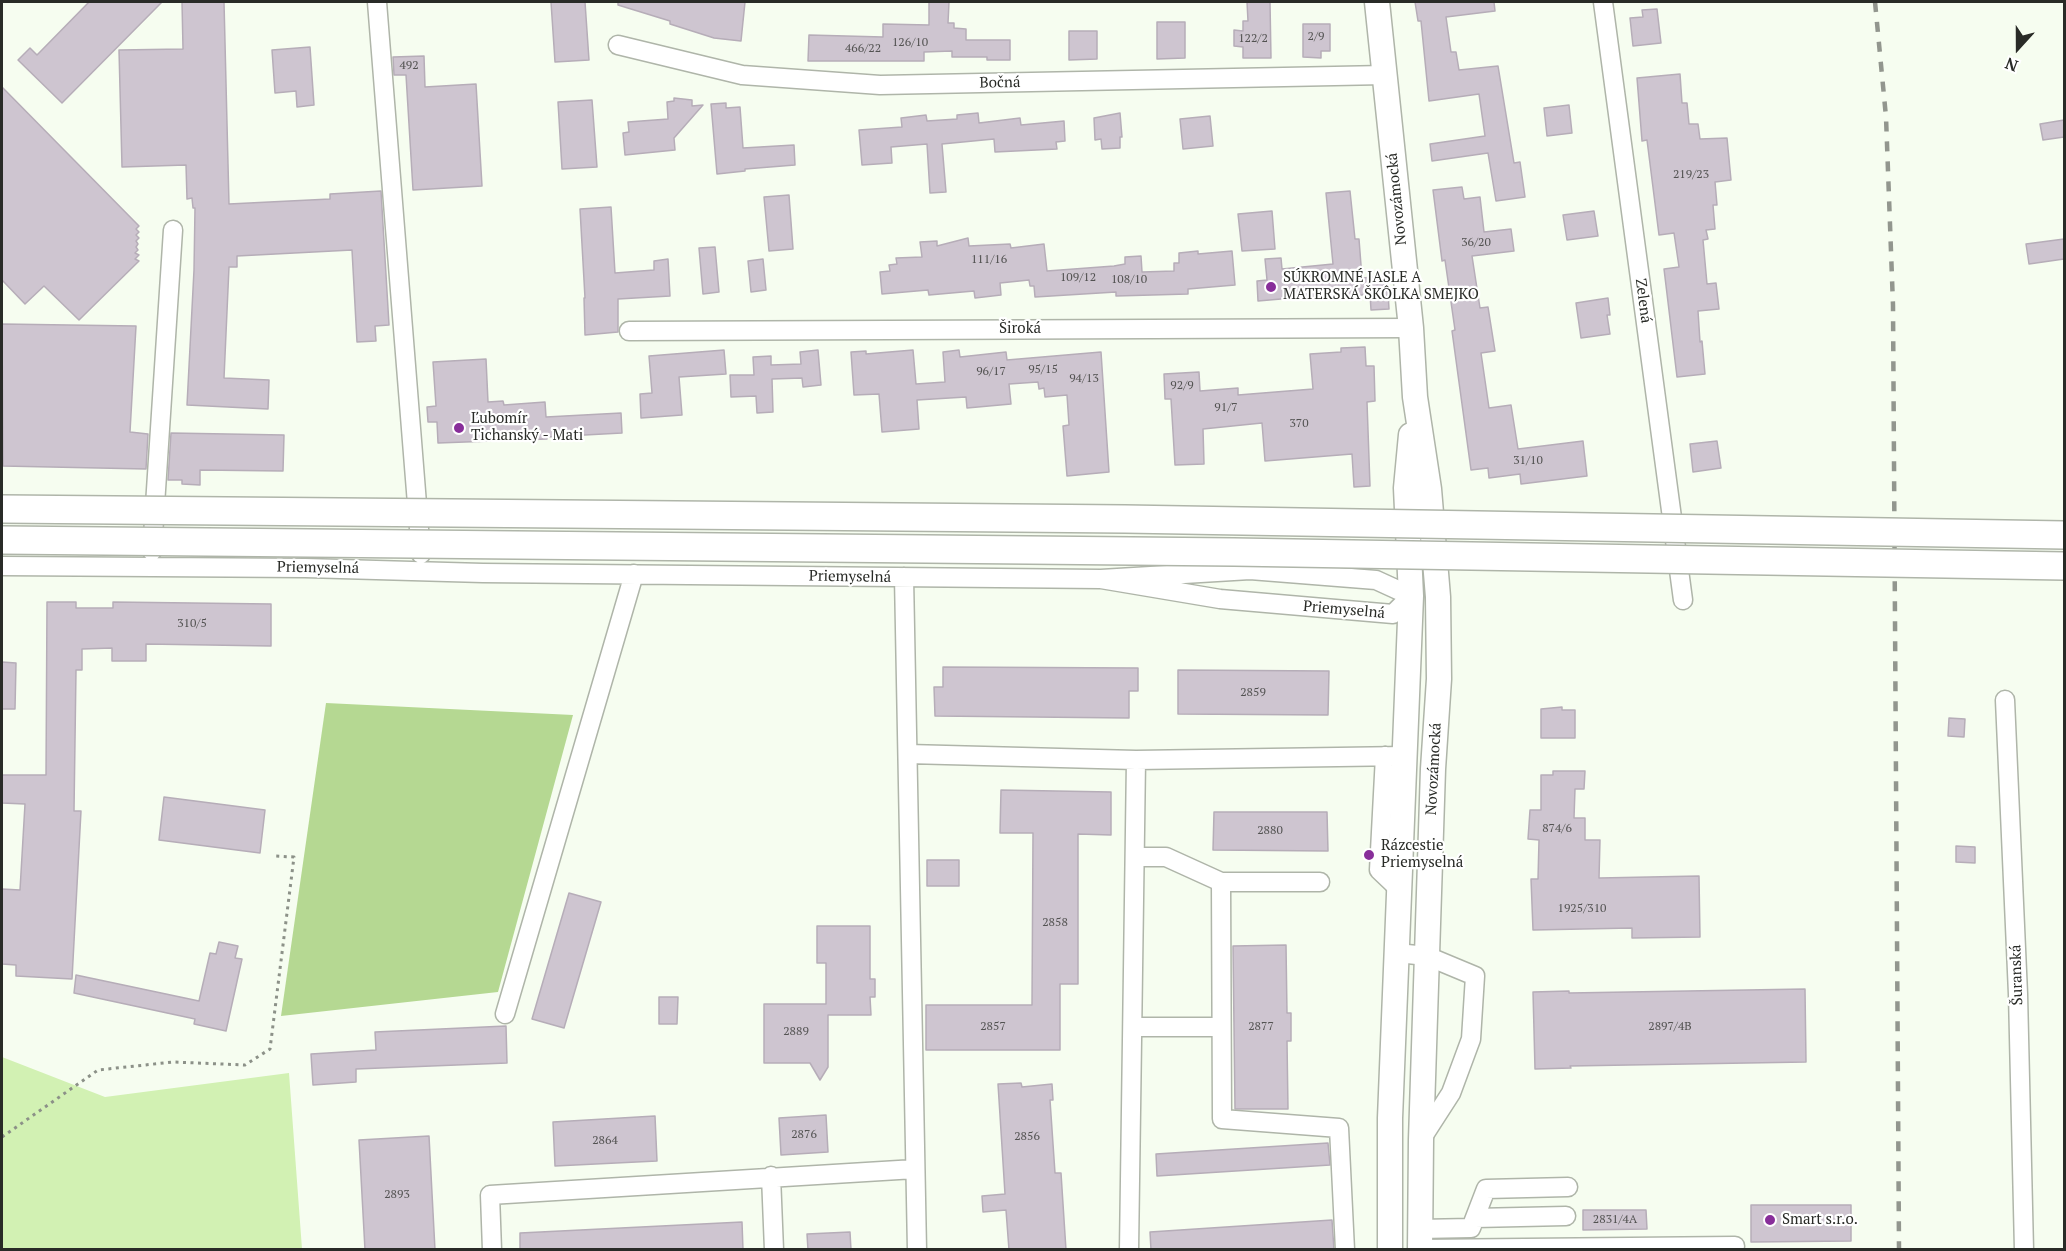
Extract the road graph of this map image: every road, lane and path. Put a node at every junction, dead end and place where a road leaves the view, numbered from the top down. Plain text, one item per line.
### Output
1 (377, 2) edge
2 (1377, 2) edge
3 (1603, 2) edge
4 (618, 45) dead end
5 (1385, 75) junction
6 (172, 230) dead end
7 (1411, 328) junction
8 (629, 331) dead end
9 (1415, 397) junction
10 (2, 509) edge
11 (2064, 535) edge
12 (2, 540) edge
13 (2, 566) edge
14 (2064, 566) edge
15 (151, 568) junction
16 (422, 570) junction
17 (634, 574) junction
18 (904, 577) junction
19 (1101, 579) junction
20 (1411, 596) junction
21 (1438, 597) junction
22 (1683, 600) dead end
23 (2005, 700) dead end
24 (908, 754) junction
25 (1395, 756) junction
26 (1136, 760) junction
27 (274, 856) dead end
28 (1135, 857) junction
29 (1221, 882) junction
30 (1320, 882) dead end
31 (1397, 953) junction
32 (1427, 956) junction
33 (505, 1014) dead end
34 (1132, 1027) junction
35 (1221, 1027) junction
36 (2, 1137) edge
37 (1420, 1140) junction
38 (915, 1169) junction
39 (771, 1176) junction
40 (1568, 1187) dead end
41 (1566, 1216) dead end
42 (1475, 1218) junction
43 (1419, 1242) edge
44 (1735, 1246) dead end
45 (492, 1250) edge
46 (774, 1250) edge
47 (916, 1250) edge
48 (1129, 1250) edge
49 (1345, 1250) edge
50 (1390, 1250) edge
51 (2024, 1250) edge

1 - 16 street
2 - 5 main road, Novozámocká
3 - 22 street, Zelená
4 - 5 street, Bočná
5 - 7 main road, Novozámocká
6 - 15 street
7 - 8 street, Široká
7 - 9 main road, Novozámocká
9 - 20 main road, Novozámocká
9 - 21 main road, Novozámocká
10 - 11 highway, bridge
12 - 14 highway, bridge
13 - 15 street, Priemyselná
15 - 16 street, Priemyselná
16 - 17 street, Priemyselná
17 - 18 street, Priemyselná
17 - 33 street
18 - 19 street, Priemyselná
18 - 24 street
19 - 20 street, Priemyselná
19 - 20 street, Priemyselná
20 - 21 main road
20 - 25 main road, Novozámocká
21 - 32 main road, Novozámocká
23 - 51 street, Šuranská
24 - 26 street
24 - 38 street
25 - 26 street
25 - 31 main road, Novozámocká
26 - 28 street
27 - 36 path
28 - 29 street
28 - 34 street
29 - 30 street
29 - 35 street
31 - 32 street
31 - 50 main road, Novozámocká
32 - 37 main road, Novozámocká
32 - 37 street
34 - 35 street
34 - 48 street
35 - 49 street
37 - 43 main road, Novozámocká
38 - 39 street
38 - 47 street
39 - 45 street
39 - 46 street
40 - 42 street
41 - 42 street
42 - 43 street
43 - 44 street

